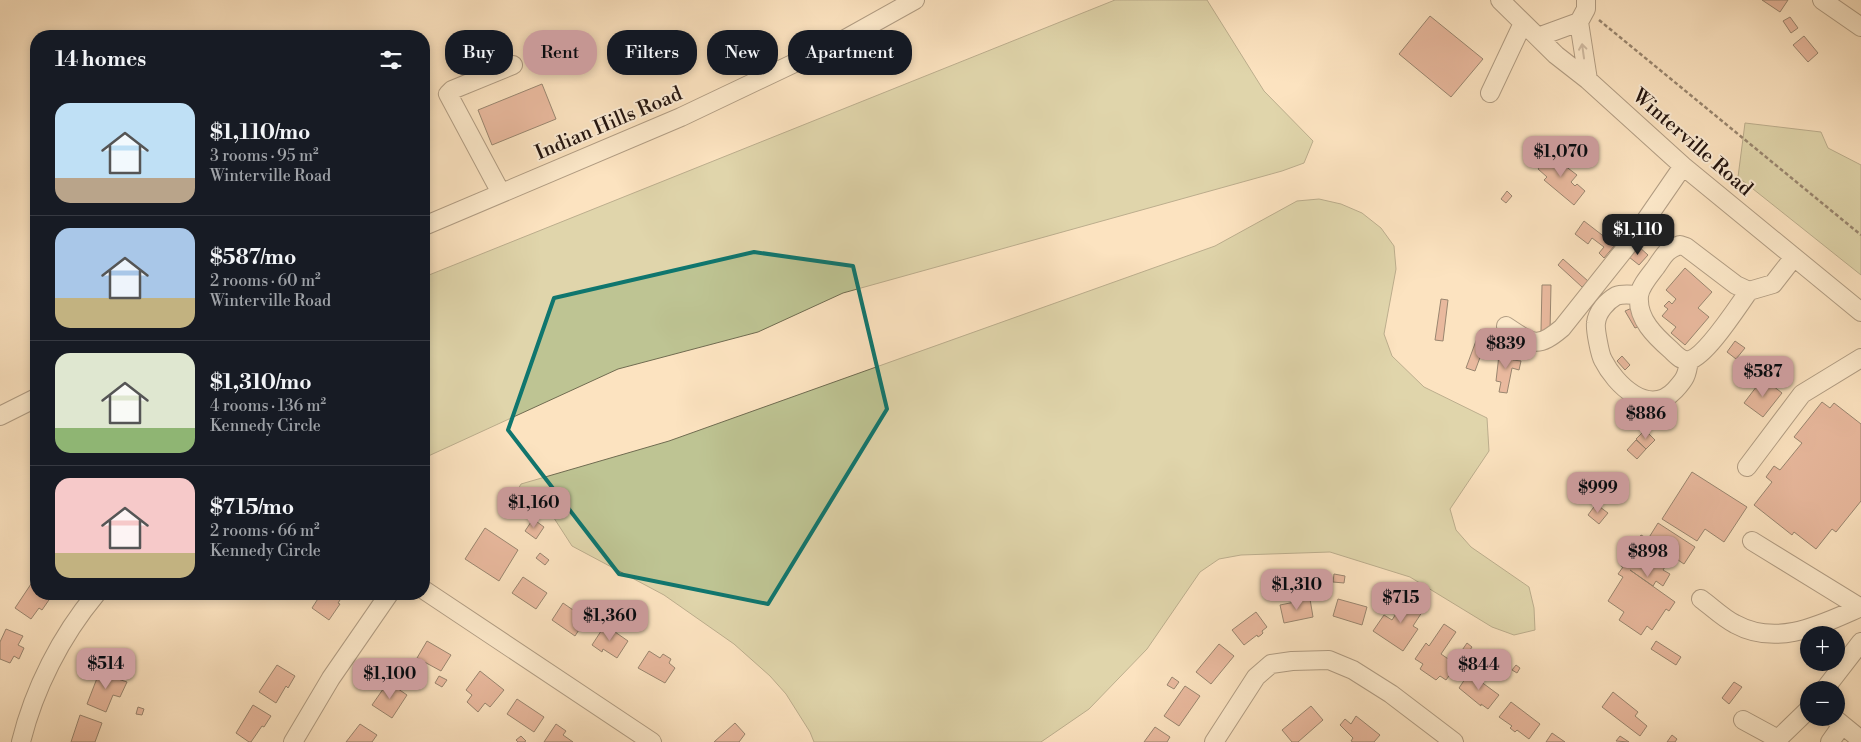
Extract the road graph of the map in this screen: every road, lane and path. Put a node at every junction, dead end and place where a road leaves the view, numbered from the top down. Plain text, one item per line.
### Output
1 (915, 0) edge
2 (1500, 0) edge
3 (1586, 0) edge
4 (1822, 0) edge
5 (1597, 18) dead end
6 (1579, 22) junction
7 (1523, 23) junction
8 (1861, 27) edge
9 (1538, 37) junction
10 (490, 75) edge
11 (1588, 80) junction
12 (1490, 93) dead end
13 (1683, 166) junction
14 (501, 193) junction
15 (430, 223) edge
16 (1861, 235) edge
17 (1794, 258) junction
18 (1749, 291) junction
19 (1639, 295) junction
20 (1861, 312) edge
21 (1506, 326) dead end
22 (1861, 358) edge
23 (1689, 360) junction
24 (30, 401) edge
25 (0, 416) edge
26 (1747, 467) dead end
27 (1752, 541) dead end
28 (430, 594) edge
29 (1701, 599) dead end
30 (91, 600) edge
31 (385, 600) edge
32 (1860, 608) edge
33 (1861, 642) edge
34 (1831, 681) edge
35 (1800, 718) edge
36 (1743, 720) dead end
37 (1836, 726) edge
38 (1844, 726) edge
39 (1861, 740) edge
40 (21, 742) edge
41 (293, 742) edge
42 (652, 742) edge
43 (1214, 742) edge
44 (1454, 742) edge
45 (1830, 742) edge

1 - 14 street, Indian Hills Road
2 - 7 street, Winterville Road
3 - 6 street
4 - 8 street
5 - 16 path
6 - 9 street
11 -> 6 street
7 - 9 street, Winterville Road
7 - 12 street
9 - 11 street, Winterville Road
10 - 14 street
11 - 13 street, Winterville Road
13 - 17 street, Winterville Road
13 - 21 street
14 - 15 street, Indian Hills Road
17 - 18 street
17 - 20 street, Winterville Road
18 - 19 street
18 - 23 street
19 - 23 street
19 - 23 street
22 - 26 street
24 - 25 street
27 - 32 street
28 - 42 street
29 - 32 street
30 - 40 street
31 - 41 street
33 - 34 street
35 - 36 street
37 - 45 street
38 - 39 street
43 - 44 street

